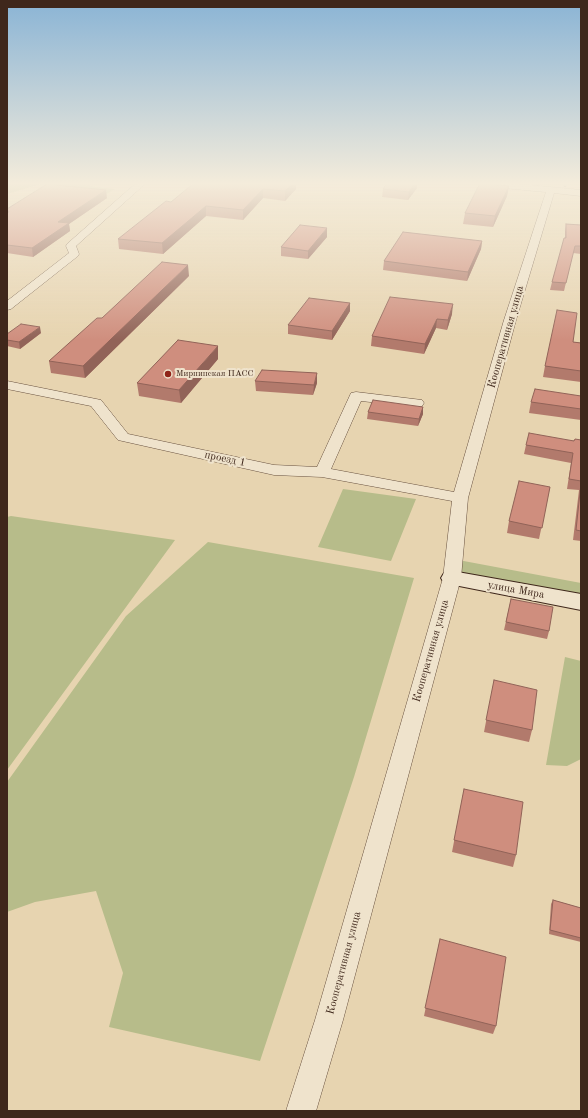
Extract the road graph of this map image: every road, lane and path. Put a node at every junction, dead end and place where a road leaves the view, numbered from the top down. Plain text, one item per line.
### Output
1 (82, 235) edge
2 (537, 235) edge
3 (7, 307) edge
4 (7, 385) edge
5 (417, 403) dead end
6 (322, 472) junction
7 (460, 498) junction
8 (452, 578) junction
9 (581, 602) edge
10 (302, 1111) edge

1 - 3 street
2 - 7 street, Кооперативная улица
4 - 6 street, проезд 1
5 - 6 street
6 - 7 street, проезд 1
7 - 8 street, Кооперативная улица
8 - 9 street, улица Мира
8 - 10 street, Кооперативная улица

